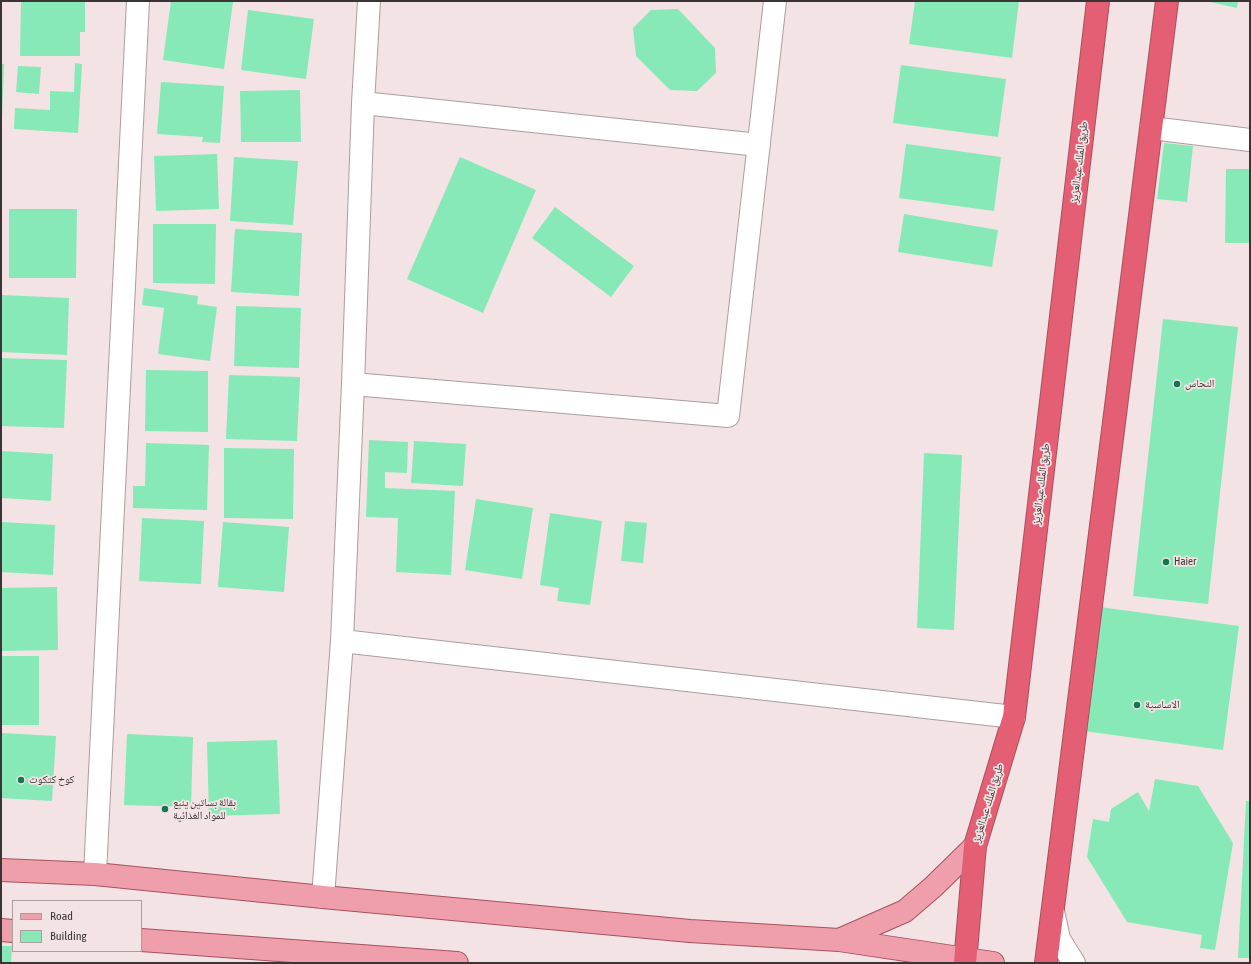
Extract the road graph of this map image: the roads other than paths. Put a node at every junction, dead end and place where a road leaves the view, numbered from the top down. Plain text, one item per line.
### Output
1 (138, 1) edge
2 (369, 1) edge
3 (775, 1) edge
4 (1098, 1) edge
5 (1167, 1) edge
6 (363, 103) junction
7 (1151, 128) junction
8 (1250, 140) edge
9 (759, 145) junction
10 (353, 384) junction
11 (342, 641) junction
12 (1014, 717) junction
13 (975, 846) junction
14 (1, 870) edge
15 (94, 874) junction
16 (323, 897) junction
17 (1052, 907) junction
18 (1, 930) edge
19 (12, 930) edge
20 (142, 940) edge
21 (838, 940) junction
22 (965, 961) edge
23 (457, 963) edge
24 (993, 963) edge
25 (1046, 963) edge
26 (1074, 963) edge

1 - 15 street
2 - 6 street
3 - 9 street
4 - 12 highway, طريق الملك عبدالعزيز
5 - 7 highway
6 - 9 street
6 - 10 street
7 - 8 street
7 - 17 highway
9 - 10 street
10 - 11 street
11 - 12 street
11 - 16 street
12 - 13 highway, طريق الملك عبدالعزيز
13 - 21 main road
13 - 22 highway, طريق الملك عبدالعزيز
14 - 15 main road
15 - 16 main road
16 - 21 main road
17 - 25 highway
17 - 26 street
18 - 19 main road
20 - 23 main road
21 - 22 main road
22 - 24 main road

